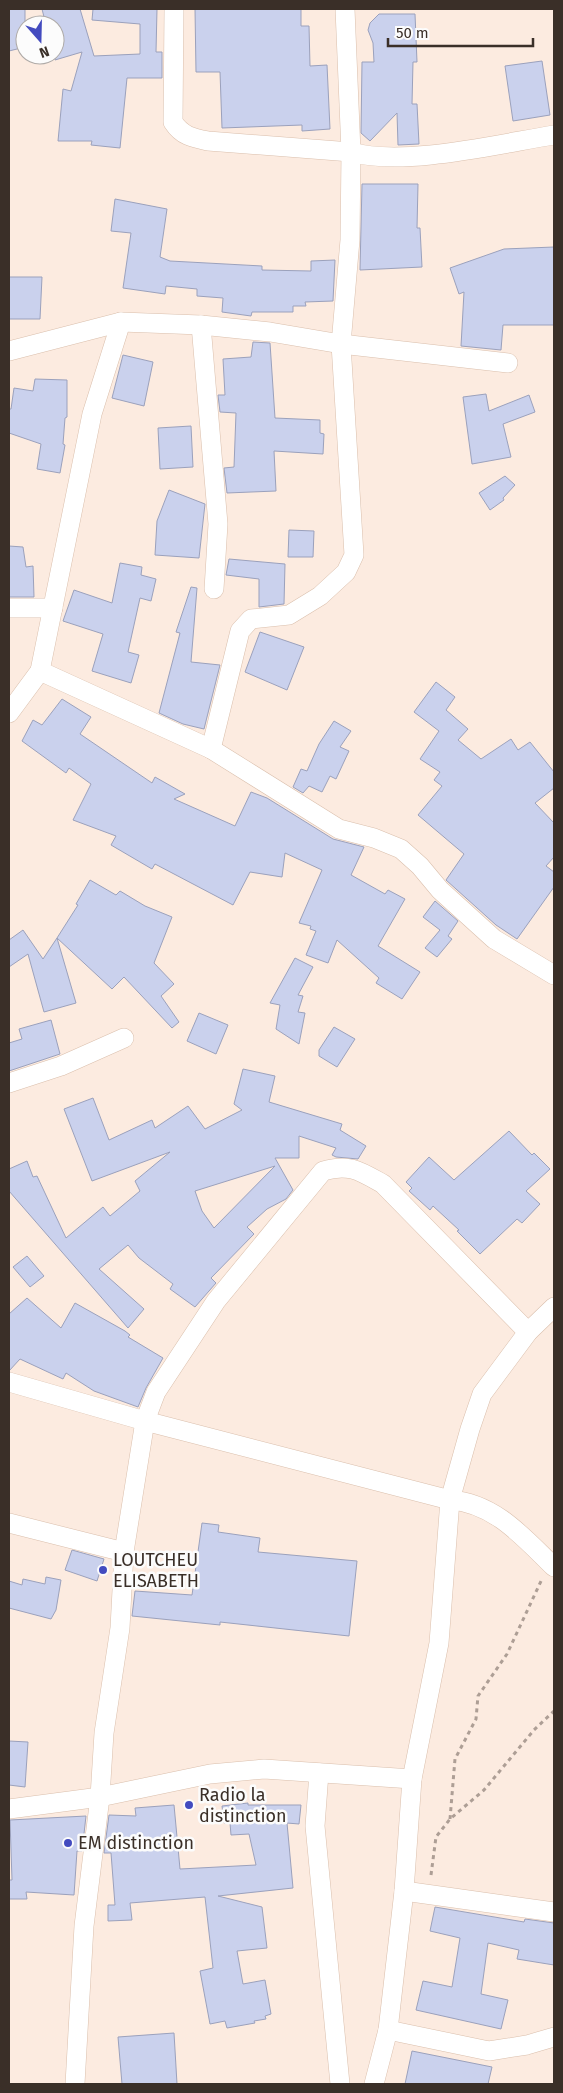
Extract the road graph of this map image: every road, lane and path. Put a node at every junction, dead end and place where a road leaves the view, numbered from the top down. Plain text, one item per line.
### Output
1 (174, 9) edge
2 (345, 9) edge
3 (554, 135) edge
4 (351, 152) junction
5 (121, 322) junction
6 (200, 325) junction
7 (341, 344) junction
8 (9, 352) edge
9 (508, 363) dead end
10 (214, 589) dead end
11 (9, 608) edge
12 (53, 608) junction
13 (40, 671) junction
14 (9, 712) edge
15 (211, 749) junction
16 (554, 975) edge
17 (124, 1038) dead end
18 (9, 1084) edge
19 (554, 1307) edge
20 (528, 1332) junction
21 (9, 1382) edge
22 (145, 1421) junction
23 (450, 1500) junction
24 (9, 1523) edge
25 (124, 1552) junction
26 (552, 1565) edge
27 (554, 1711) edge
28 (319, 1773) junction
29 (412, 1779) junction
30 (100, 1797) junction
31 (9, 1809) edge
32 (450, 1819) junction
33 (404, 1891) junction
34 (428, 1894) junction
35 (554, 1912) edge
36 (388, 2030) junction
37 (554, 2037) edge
38 (75, 2084) edge
39 (340, 2084) edge
40 (374, 2084) edge

1 - 4 street
2 - 4 street
3 - 4 street
4 - 7 street
5 - 6 street
5 - 8 street
5 - 12 street
6 - 7 street
6 - 10 street
7 - 9 street
7 - 15 street
11 - 12 street
12 - 13 street
13 - 14 street
13 - 15 street
15 - 16 street
17 - 18 street
19 - 20 street
20 - 22 street
20 - 23 street
21 - 22 street
22 - 23 street
22 - 25 street
23 - 26 street
23 - 29 street
24 - 25 street
25 - 30 street
26 - 32 path
27 - 32 path
28 - 29 street
28 - 30 street
28 - 39 street
29 - 33 street
30 - 31 street
30 - 38 street
32 - 34 path
33 - 34 street
33 - 36 street
34 - 35 street
36 - 37 street
36 - 40 street

